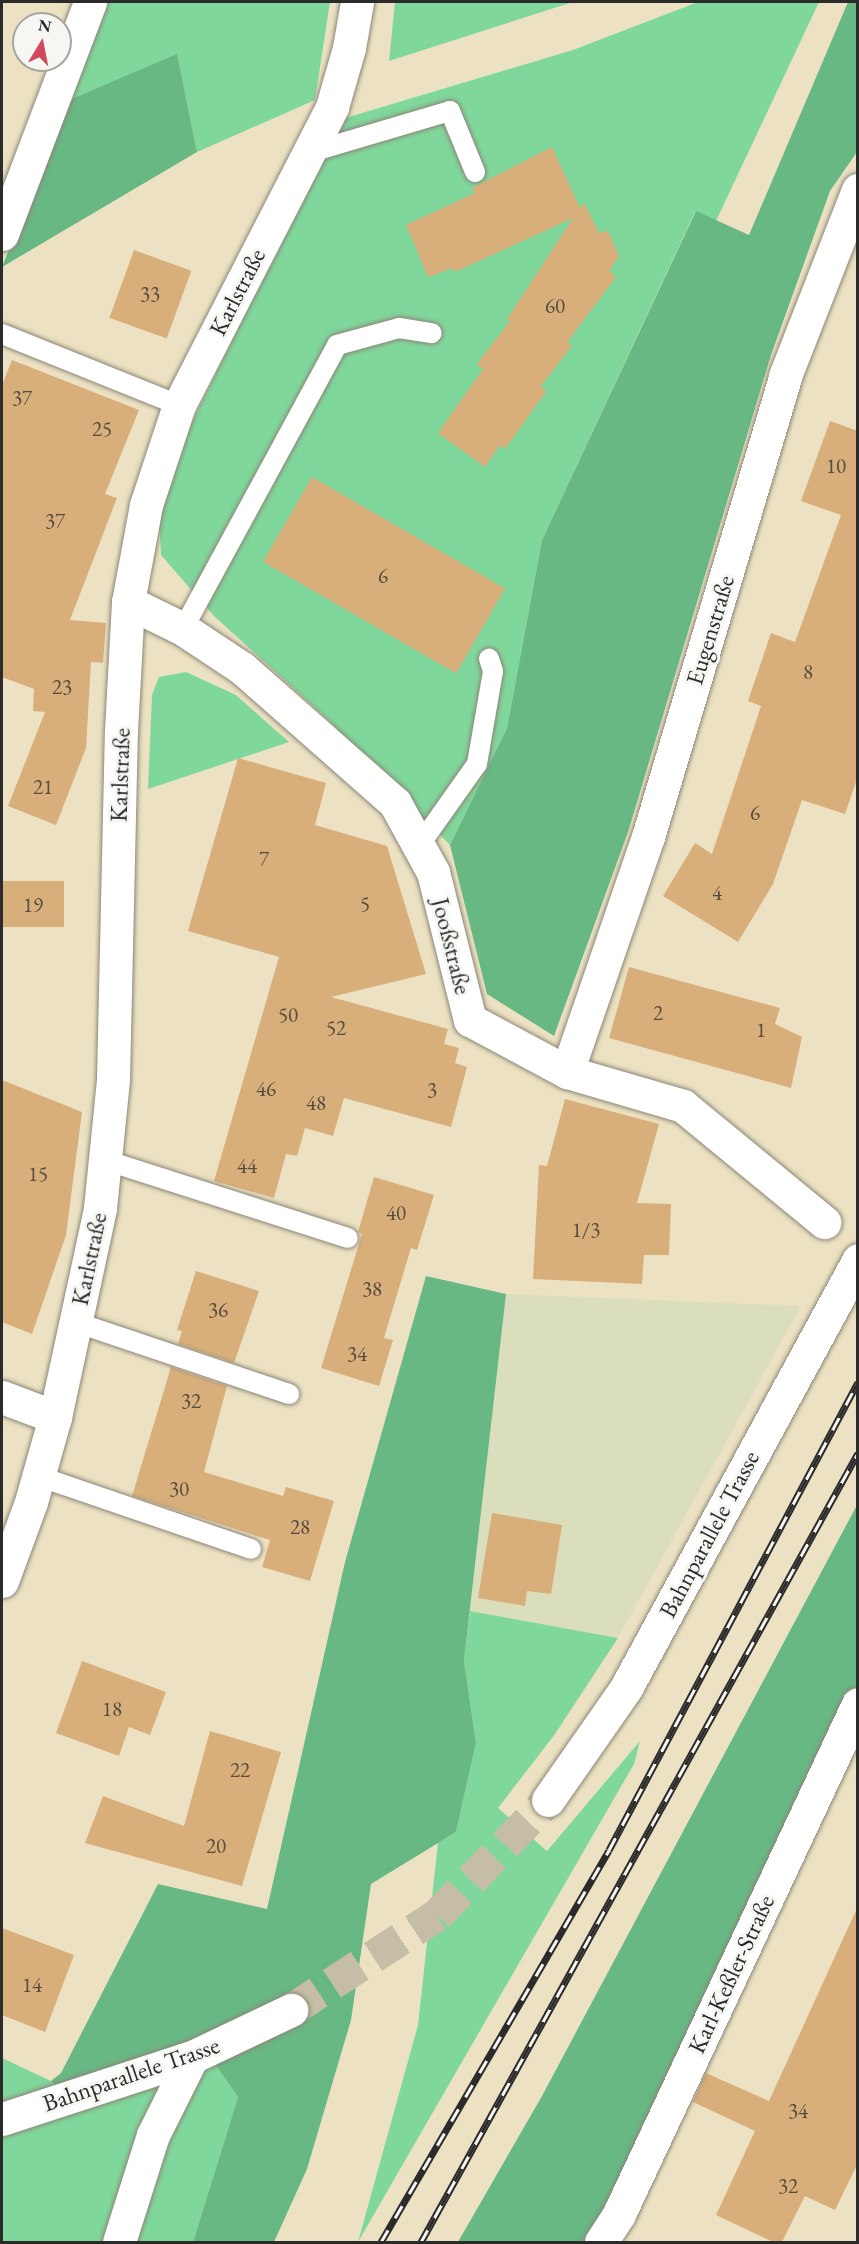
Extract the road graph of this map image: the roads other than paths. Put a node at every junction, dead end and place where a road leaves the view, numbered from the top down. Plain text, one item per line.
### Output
1 (90, 2) edge
2 (357, 2) edge
3 (308, 153) junction
4 (475, 172) dead end
5 (858, 190) edge
6 (2, 234) edge
7 (432, 333) dead end
8 (2, 334) edge
9 (179, 405) junction
10 (128, 602) junction
11 (183, 629) junction
12 (489, 659) dead end
13 (421, 843) junction
14 (567, 1072) junction
15 (105, 1160) junction
16 (824, 1222) dead end
17 (348, 1238) dead end
18 (858, 1260) edge
19 (75, 1322) junction
20 (289, 1394) dead end
21 (2, 1397) edge
22 (55, 1417) junction
23 (38, 1476) junction
24 (251, 1549) dead end
25 (2, 1581) edge
26 (858, 1704) edge
27 (847, 1751) edge
28 (548, 1800) tunnel mouth
29 (291, 2010) tunnel mouth
30 (192, 2057) junction
31 (2, 2119) edge
32 (119, 2242) edge
33 (601, 2242) edge

1 - 6 street
2 - 3 street, Karlstraße
3 - 4 lane
3 - 9 street, Karlstraße
5 - 14 street, Eugenstraße
7 - 11 lane
8 - 9 lane
9 - 10 street, Karlstraße
10 - 11 street, Jooßstraße
10 - 15 street, Karlstraße
11 - 13 street, Jooßstraße
12 - 13 lane
13 - 14 street, Jooßstraße
14 - 16 street, Jooßstraße
15 - 17 lane
15 - 19 street, Karlstraße
18 - 28 street, Bahnparallele Trasse
19 - 20 lane
19 - 22 street, Karlstraße
21 - 22 street
22 - 23 street, Karlstraße
23 - 24 lane
23 - 25 street, Karlstraße
26 - 27 street, Karl-Keßler-Straße
27 - 33 street, Karl-Keßler-Straße
29 - 30 street, Bahnparallele Trasse
30 - 31 street, Bahnparallele Trasse
30 - 32 street

